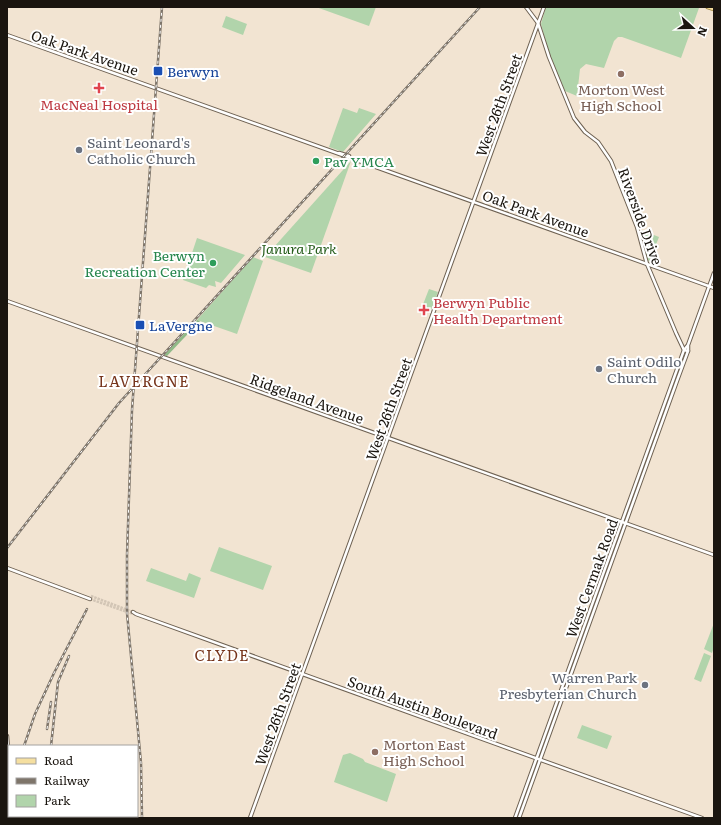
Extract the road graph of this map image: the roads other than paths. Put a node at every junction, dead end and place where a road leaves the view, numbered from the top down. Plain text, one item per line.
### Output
1 (526, 7) edge
2 (544, 7) edge
3 (708, 7) edge
4 (714, 9) edge
5 (538, 23) junction
6 (7, 35) edge
7 (474, 202) junction
8 (647, 264) junction
9 (714, 273) edge
10 (709, 286) junction
11 (714, 288) edge
12 (7, 300) edge
13 (686, 351) junction
14 (388, 437) junction
15 (622, 521) junction
16 (626, 523) junction
17 (714, 555) edge
18 (7, 568) edge
19 (90, 598) tunnel mouth
20 (134, 613) tunnel mouth
21 (302, 674) junction
22 (7, 736) edge
23 (8, 753) edge
24 (539, 759) junction
25 (250, 818) edge
26 (515, 818) edge
27 (519, 818) edge
28 (702, 818) edge

1 - 5 street, Riverside Drive
2 - 5 street, West 26th Street
3 - 4 main road
5 - 7 street, West 26th Street
5 - 8 street, Riverside Drive
6 - 7 street, Oak Park Avenue
7 - 8 street, Oak Park Avenue
7 - 14 street, West 26th Street
8 - 10 street, Oak Park Avenue
8 - 13 street, Riverside Drive
9 - 10 street, West Cermak Road
10 - 11 street, Oak Park Avenue
10 - 13 street, West Cermak Road
12 - 14 street, Ridgeland Avenue
13 - 15 street, West Cermak Road
13 - 16 street, West Cermak Road
14 - 15 street, Ridgeland Avenue
14 - 21 street, West 26th Street
15 - 16 street, Ridgeland Avenue
15 - 24 street, West Cermak Road
16 - 17 street, Ridgeland Avenue
16 - 24 street, West Cermak Road
18 - 19 street
20 - 21 street, South Austin Boulevard
21 - 24 street, South Austin Boulevard
21 - 25 street, West 26th Street
22 - 23 street
24 - 26 street, West Cermak Road
24 - 27 street, West Cermak Road
24 - 28 street, South Austin Boulevard

